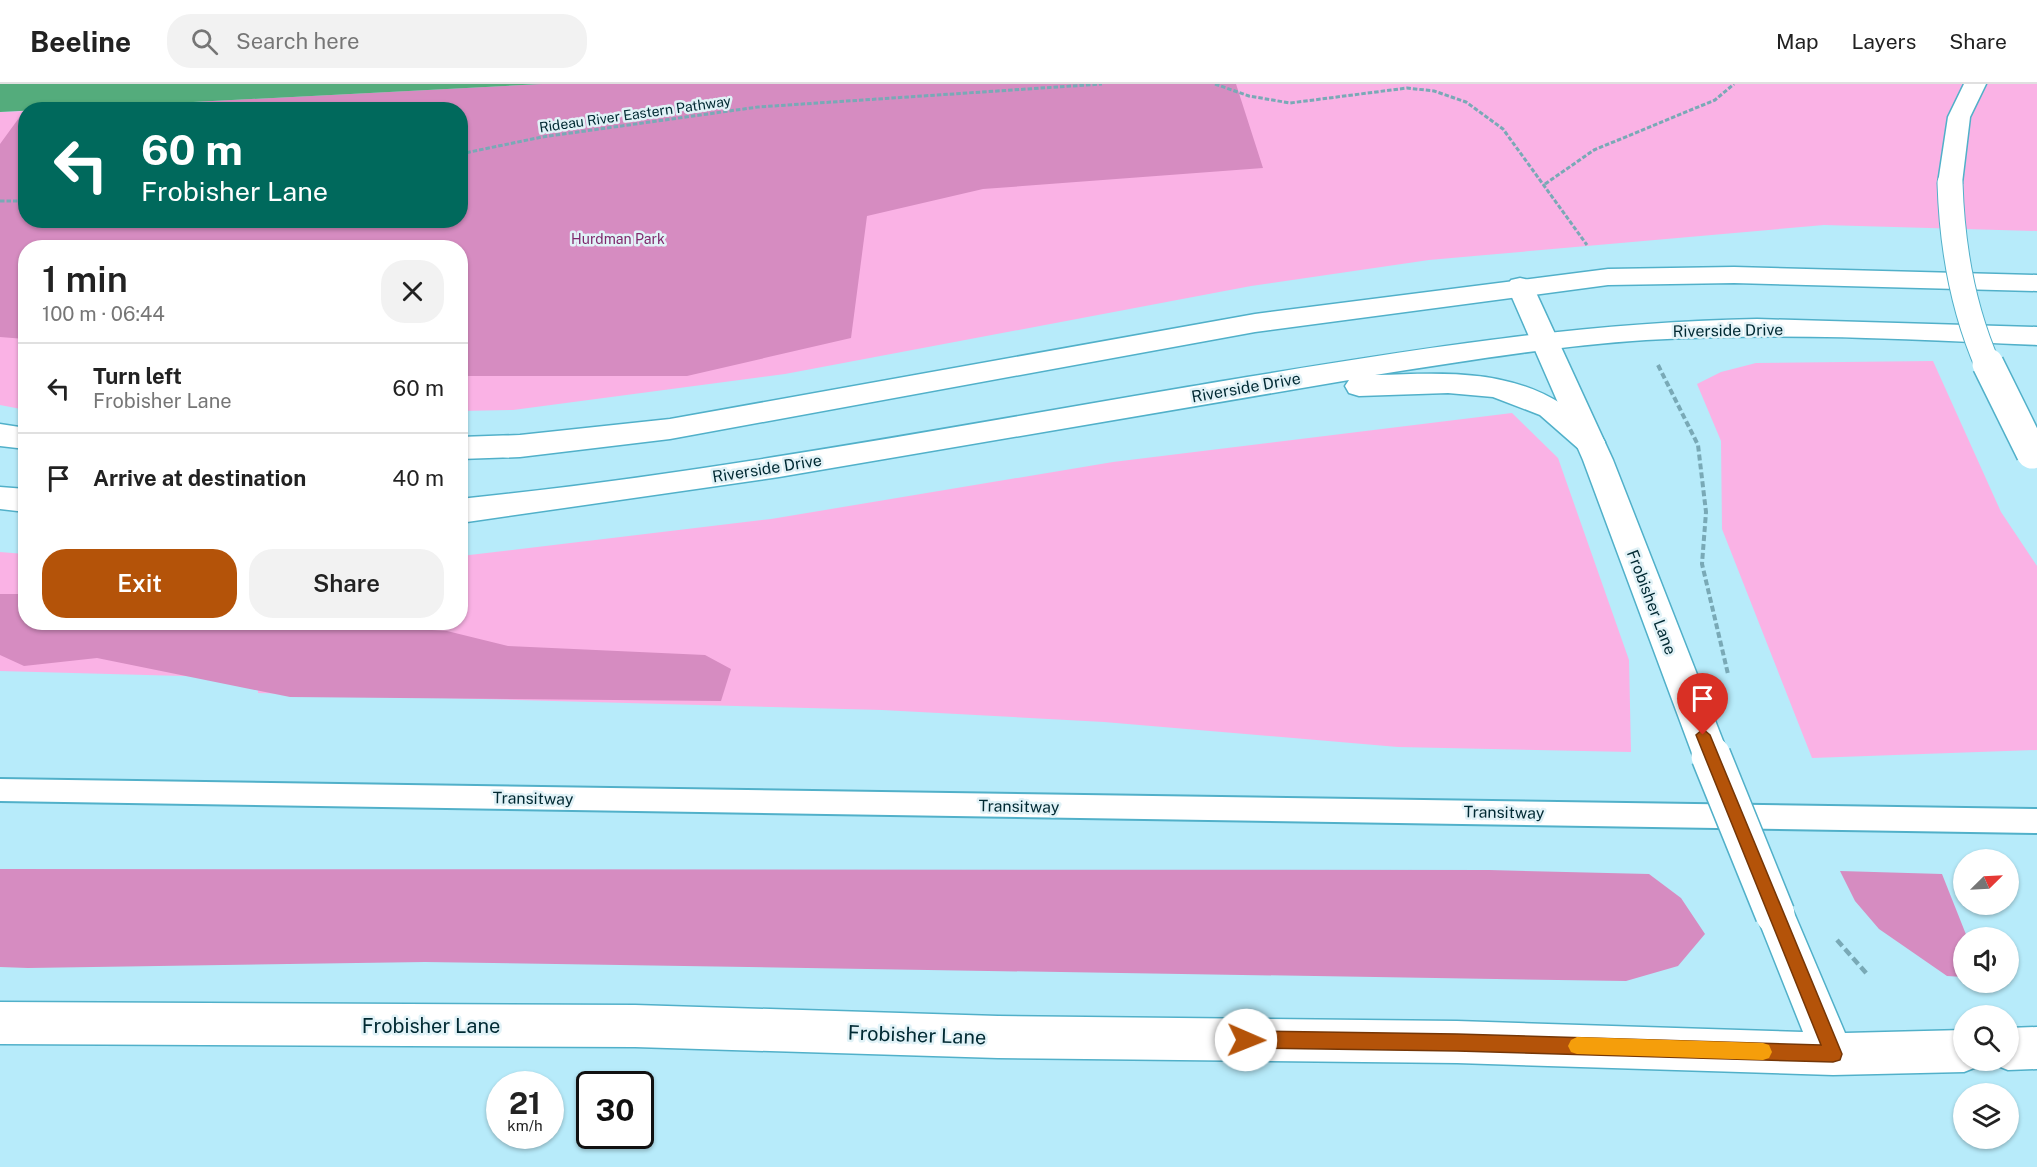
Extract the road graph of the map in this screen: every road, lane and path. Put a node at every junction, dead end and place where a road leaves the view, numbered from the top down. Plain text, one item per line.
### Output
1 (1102, 84) edge
2 (1215, 84) edge
3 (1734, 84) edge
4 (1975, 84) edge
5 (468, 152) edge
6 (1545, 184) junction
7 (0, 201) edge
8 (18, 201) edge
9 (1592, 250) dead end
10 (2037, 283) edge
11 (1520, 286) junction
12 (2037, 336) edge
13 (1547, 340) junction
14 (1657, 364) dead end
15 (1234, 389) junction
16 (0, 435) edge
17 (18, 438) edge
18 (1590, 442) junction
19 (468, 448) edge
20 (2034, 457) edge
21 (0, 498) edge
22 (18, 500) edge
23 (468, 510) edge
24 (1731, 684) dead end
25 (0, 790) edge
26 (2037, 821) edge
27 (1831, 931) dead end
28 (1867, 974) dead end
29 (0, 1023) edge
30 (2037, 1048) edge
31 (2019, 1049) edge
32 (1953, 1051) edge
33 (1833, 1054) junction

1 - 5 path, Rideau River Eastern Pathway
2 - 6 path
3 - 6 path
4 - 20 main road, bridge
6 - 9 path
7 - 8 path
10 - 11 main road
11 - 13 main road, Frobisher Lane
11 - 19 main road
12 - 13 main road, Riverside Drive
13 - 15 main road, Riverside Drive
13 - 18 main road, Frobisher Lane
14 - 24 path
15 - 18 main road
15 - 23 main road, Riverside Drive
16 - 17 main road
18 - 33 main road, Frobisher Lane, bridge
21 - 22 main road
25 - 26 lane, Transitway
27 - 28 path
29 - 33 main road, Frobisher Lane
30 - 31 main road
32 - 33 main road, Frobisher Lane

